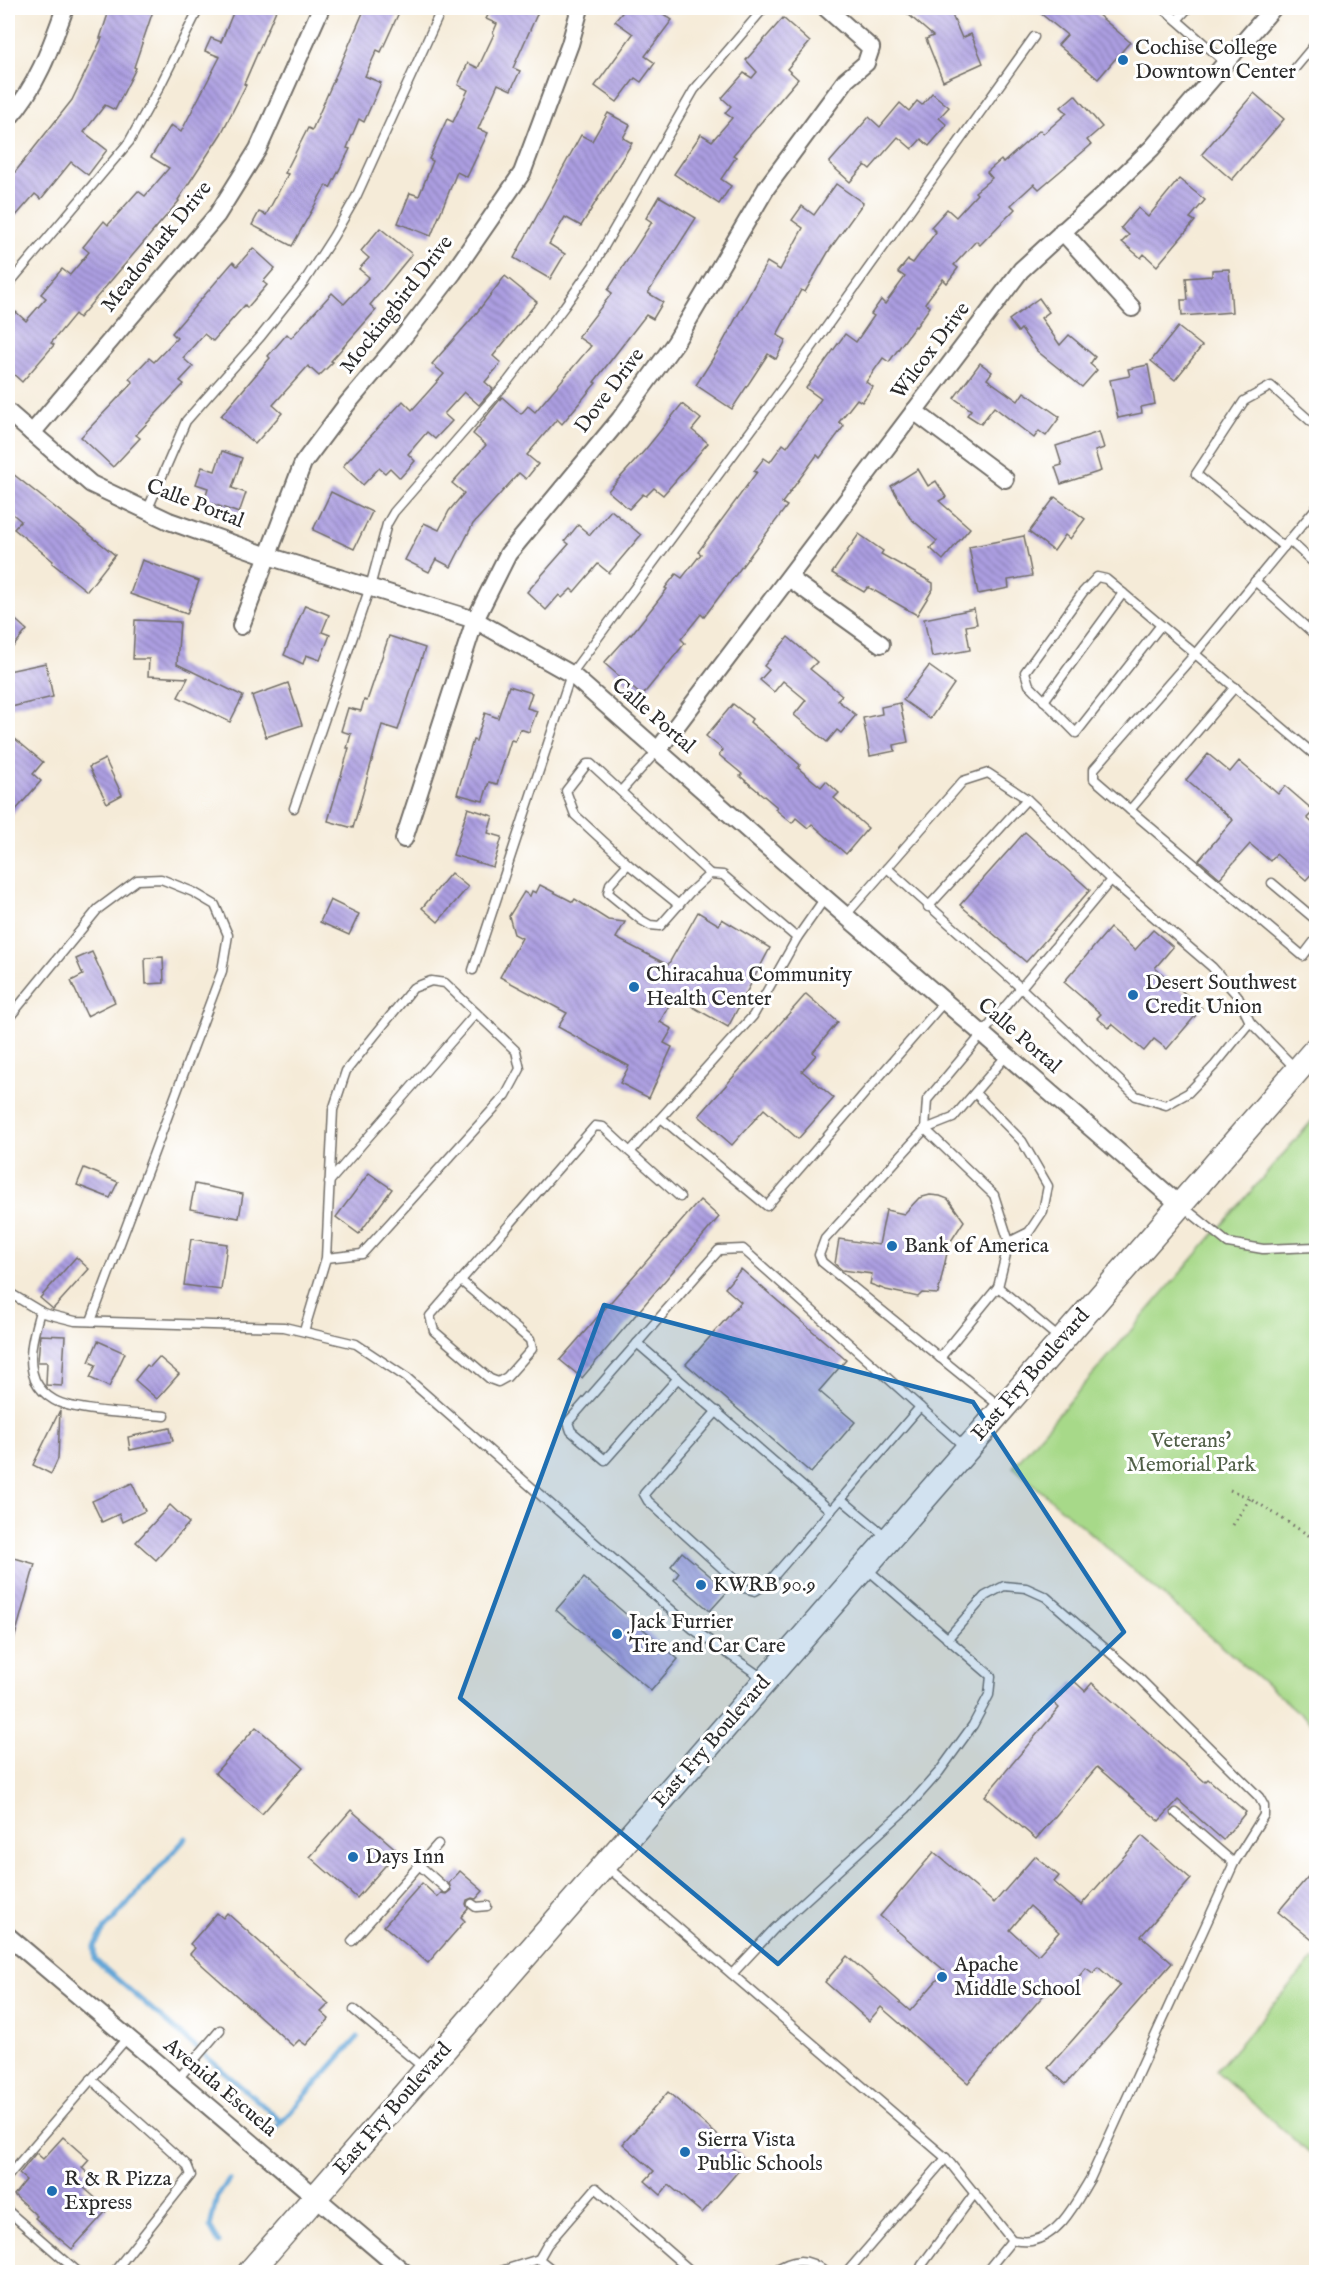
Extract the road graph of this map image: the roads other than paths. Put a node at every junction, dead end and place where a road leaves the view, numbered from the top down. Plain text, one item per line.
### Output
1 (65, 8) edge
2 (199, 8) edge
3 (321, 8) edge
4 (442, 8) edge
5 (580, 8) edge
6 (764, 8) edge
7 (826, 8) edge
8 (1163, 8) edge
9 (1188, 8) edge
10 (1273, 8) edge
11 (1178, 20) junction
12 (1034, 37) dead end
13 (1317, 43) edge
14 (1226, 63) junction
15 (1296, 67) dead end
16 (8, 119) edge
17 (1062, 231) junction
18 (8, 285) edge
19 (1132, 308) dead end
20 (914, 411) junction
21 (8, 412) edge
22 (1317, 426) edge
23 (32, 433) junction
24 (1005, 479) dead end
25 (1317, 508) edge
26 (147, 511) junction
27 (1287, 544) junction
28 (268, 556) junction
29 (1317, 565) edge
30 (789, 578) junction
31 (1255, 581) junction
32 (370, 587) junction
33 (1123, 593) junction
34 (475, 620) junction
35 (1161, 625) junction
36 (241, 626) dead end
37 (1317, 636) edge
38 (881, 644) dead end
39 (1195, 654) junction
40 (571, 674) junction
41 (1235, 687) junction
42 (1044, 701) junction
43 (658, 750) junction
44 (1317, 756) edge
45 (621, 791) junction
46 (1027, 799) junction
47 (294, 808) dead end
48 (1130, 810) junction
49 (404, 839) dead end
50 (628, 864) junction
51 (886, 868) junction
52 (710, 874) junction
53 (1111, 880) junction
54 (1272, 883) dead end
55 (825, 898) junction
56 (679, 905) junction
57 (928, 907) junction
58 (845, 916) junction
59 (1317, 920) edge
60 (797, 938) junction
61 (1317, 939) edge
62 (472, 970) dead end
63 (1021, 988) junction
64 (944, 1002) junction
65 (476, 1014) junction
66 (8, 1018) edge
67 (1250, 1022) junction
68 (982, 1034) junction
69 (1317, 1049) edge
70 (1007, 1055) junction
71 (1298, 1071) junction
72 (975, 1093) junction
73 (661, 1118) junction
74 (925, 1129) junction
75 (630, 1152) junction
76 (329, 1182) junction
77 (680, 1197) dead end
78 (1180, 1205) junction
79 (1008, 1242) junction
80 (1317, 1247) edge
81 (326, 1258) junction
82 (460, 1280) junction
83 (998, 1287) junction
84 (8, 1292) edge
85 (39, 1311) junction
86 (91, 1321) junction
87 (304, 1331) junction
88 (1062, 1340) junction
89 (637, 1343) junction
90 (940, 1358) junction
91 (678, 1378) junction
92 (920, 1407) junction
93 (1002, 1408) junction
94 (717, 1412) junction
95 (165, 1416) dead end
96 (967, 1449) junction
97 (842, 1499) junction
98 (831, 1511) junction
99 (888, 1539) junction
100 (864, 1566) junction
101 (946, 1639) junction
102 (765, 1680) junction
103 (1176, 1813) dead end
104 (438, 1844) dead end
105 (1234, 1863) junction
106 (419, 1865) junction
107 (606, 1866) junction
108 (445, 1888) dead end
109 (472, 1904) dead end
110 (487, 1906) dead end
111 (8, 1936) edge
112 (352, 1941) dead end
113 (732, 1974) junction
114 (354, 2010) dead end
115 (220, 2030) dead end
116 (127, 2038) junction
117 (427, 2071) junction
118 (91, 2079) junction
119 (177, 2080) junction
120 (946, 2158) junction
121 (8, 2176) edge
122 (975, 2193) junction
123 (315, 2199) junction
124 (8, 2211) edge
125 (1012, 2240) junction
126 (539, 2259) junction
127 (78, 2272) edge
128 (114, 2272) edge
129 (250, 2272) edge
130 (404, 2272) edge
131 (498, 2272) edge
132 (555, 2272) edge
133 (692, 2272) edge
134 (772, 2272) edge
135 (825, 2272) edge
136 (847, 2272) edge
137 (919, 2272) edge
138 (986, 2272) edge

1 - 16 street
2 - 18 lane
3 - 23 street, Meadowlark Drive
4 - 26 lane
5 - 28 street, Mockingbird Drive
6 - 32 lane
7 - 34 street, Dove Drive
8 - 11 lane
9 - 11 lane
10 - 14 street, Wilcox Drive
11 - 14 lane
12 - 40 lane
13 - 15 lane
14 - 17 street, Wilcox Drive
17 - 19 street
17 - 20 street, Wilcox Drive
20 - 24 street
20 - 30 street, Wilcox Drive
21 - 23 street, Calle Portal
22 - 27 lane
23 - 26 street, Calle Portal
25 - 27 lane
26 - 28 street, Calle Portal
27 - 29 lane
27 - 31 lane
28 - 32 street, Calle Portal
28 - 36 street, Mockingbird Drive
30 - 38 street
30 - 43 street, Wilcox Drive
31 - 37 lane
31 - 39 lane
32 - 34 street, Calle Portal
32 - 47 lane
33 - 35 lane
33 - 42 lane
33 - 42 lane
34 - 40 street, Calle Portal
34 - 49 street, Dove Drive
35 - 39 lane
35 - 42 lane
39 - 41 lane
39 - 48 lane
40 - 43 street, Calle Portal
40 - 62 lane
41 - 44 lane
41 - 48 lane
43 - 45 lane
43 - 55 street, Calle Portal
45 - 50 lane
45 - 52 lane
46 - 51 lane
46 - 53 lane
46 - 57 lane
48 - 61 lane
50 - 56 lane
50 - 56 lane
51 - 57 lane
51 - 58 lane
52 - 56 lane
52 - 60 lane
53 - 63 lane
53 - 67 lane
54 - 59 lane
55 - 58 street, Calle Portal
55 - 60 lane
57 - 63 lane
58 - 64 street, Calle Portal
60 - 73 lane
63 - 67 lane
63 - 68 lane
64 - 68 street, Calle Portal
64 - 73 lane
65 - 76 lane
65 - 76 lane
65 - 81 lane
66 - 86 lane
67 - 71 lane
68 - 70 street, Calle Portal
68 - 74 lane
69 - 71 main road, East Fry Boulevard
70 - 72 lane
70 - 78 street, Calle Portal
71 - 78 main road, East Fry Boulevard
72 - 74 lane
72 - 79 lane
73 - 75 lane
74 - 79 lane
74 - 90 lane
75 - 77 lane
75 - 82 lane
76 - 81 lane
78 - 80 lane
78 - 88 main road, East Fry Boulevard
79 - 83 lane
81 - 87 lane
82 - 82 lane
83 - 88 lane
83 - 90 lane
84 - 85 lane
85 - 86 lane
85 - 95 lane
86 - 87 lane
87 - 102 lane
88 - 93 main road, East Fry Boulevard
89 - 91 lane
89 - 91 lane
89 - 92 lane
90 - 93 lane
91 - 94 lane
92 - 96 lane
92 - 97 lane
93 - 96 main road, East Fry Boulevard
94 - 98 lane
94 - 98 lane
96 - 99 main road, East Fry Boulevard
97 - 98 lane
97 - 99 lane
99 - 100 main road, East Fry Boulevard
100 - 101 lane
100 - 102 main road, East Fry Boulevard
101 - 105 lane
101 - 113 lane
102 - 107 main road, East Fry Boulevard
103 - 105 lane
104 - 106 lane
105 - 125 lane
106 - 108 lane
106 - 112 lane
107 - 113 lane
107 - 117 main road, East Fry Boulevard
109 - 110 lane
111 - 116 street, Avenida Escuela
113 - 120 lane
114 - 117 lane
115 - 119 lane
116 - 118 lane
116 - 119 street, Avenida Escuela
117 - 123 main road, East Fry Boulevard
118 - 121 lane
118 - 128 lane
119 - 123 street, Avenida Escuela
120 - 122 lane
120 - 136 lane
122 - 125 lane
122 - 137 lane
123 - 129 main road, East Fry Boulevard
123 - 130 street, Avenida Escuela
124 - 127 lane
125 - 138 lane
126 - 131 lane
126 - 132 lane
126 - 133 lane
134 - 135 lane

